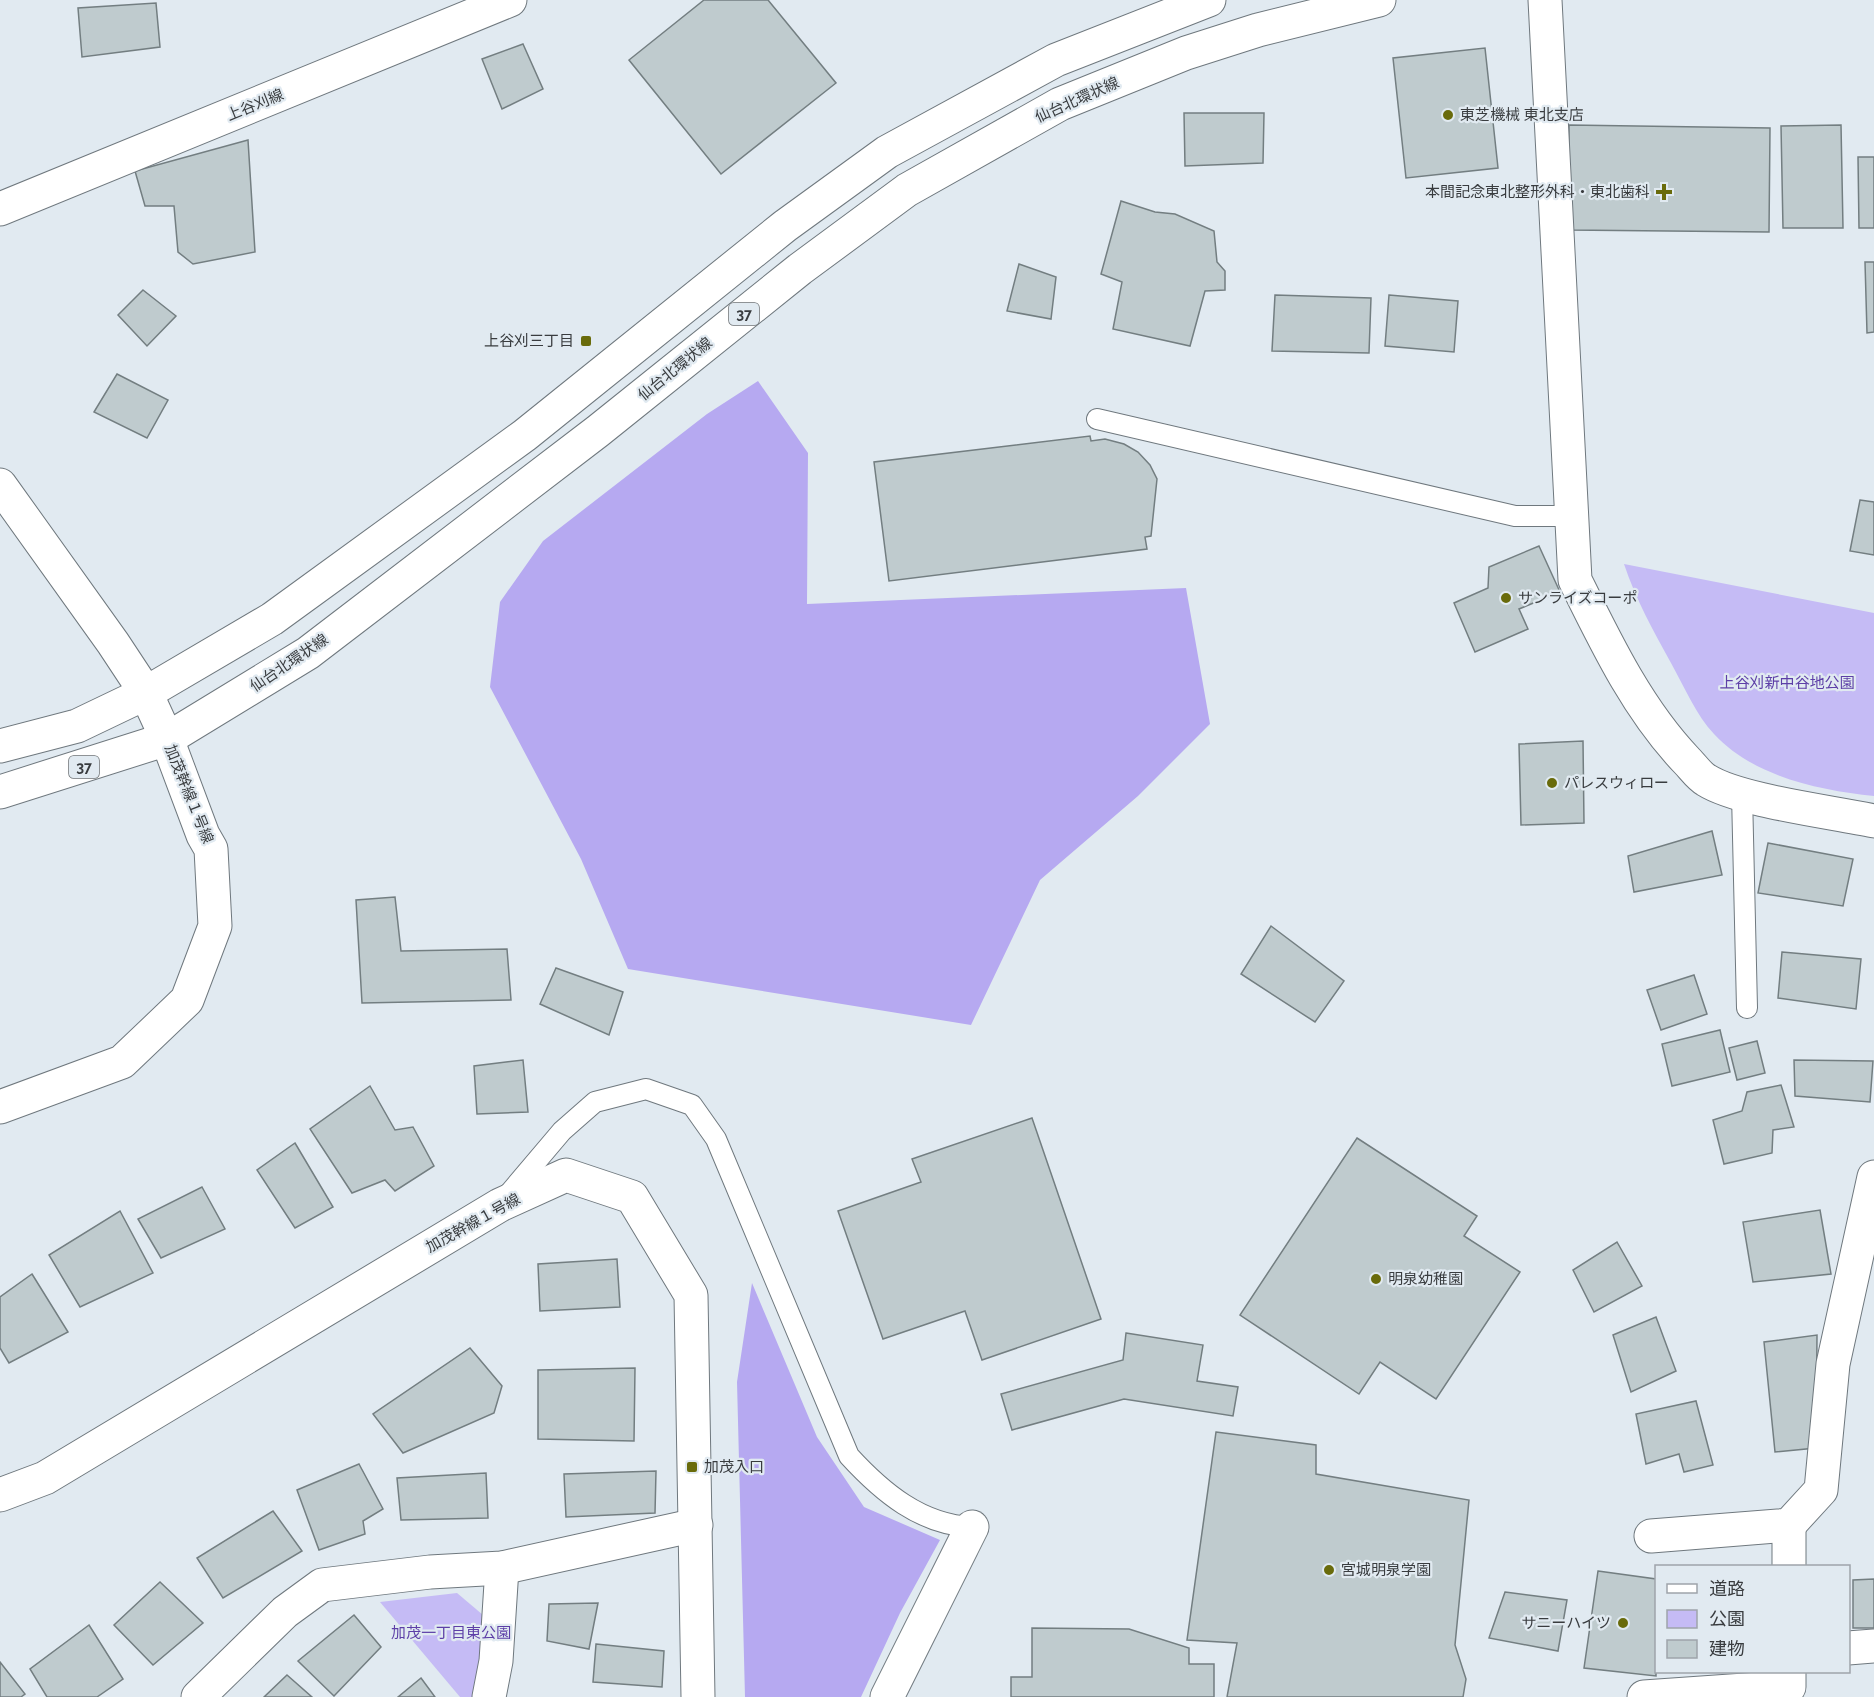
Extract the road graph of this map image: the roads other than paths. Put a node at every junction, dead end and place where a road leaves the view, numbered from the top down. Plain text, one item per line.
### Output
1 (510, 0) edge
2 (1209, 0) edge
3 (1379, 0) edge
4 (1545, 0) edge
5 (0, 209) edge
6 (1096, 419) dead end
7 (0, 485) edge
8 (1571, 516) junction
9 (146, 693) junction
10 (167, 739) junction
11 (0, 746) edge
12 (0, 792) edge
13 (1742, 794) junction
14 (1874, 821) edge
15 (1747, 1008) dead end
16 (0, 1107) edge
17 (1874, 1177) edge
18 (500, 1205) junction
19 (0, 1495) edge
20 (696, 1526) junction
21 (1789, 1526) junction
22 (972, 1527) joint
23 (1651, 1536) dead end
24 (1789, 1565) edge
25 (502, 1568) junction
26 (1874, 1646) edge
27 (1850, 1648) edge
28 (1789, 1673) edge
29 (198, 1697) edge
30 (489, 1697) edge
31 (698, 1697) edge
32 (886, 1697) edge
33 (1644, 1697) edge

1 - 5 street, 上谷刈線
2 - 9 street
3 - 10 street, 仙台北環状線 / 37
4 - 8 street
6 - 8 lane
7 - 9 street, 加茂幹線１号線
8 - 13 street
9 - 10 street, 加茂幹線１号線
9 - 11 street
10 - 12 street, 仙台北環状線 / 37
10 - 16 street, 加茂幹線１号線
13 - 14 street
13 - 15 lane
17 - 21 street
18 - 19 street, 加茂幹線１号線
18 - 20 street, 加茂幹線１号線
18 - 22 lane
20 - 25 street
20 - 31 street, 加茂幹線１号線
21 - 23 street
21 - 24 street
22 - 32 street
25 - 29 street
25 - 30 street
26 - 27 street
28 - 33 street

